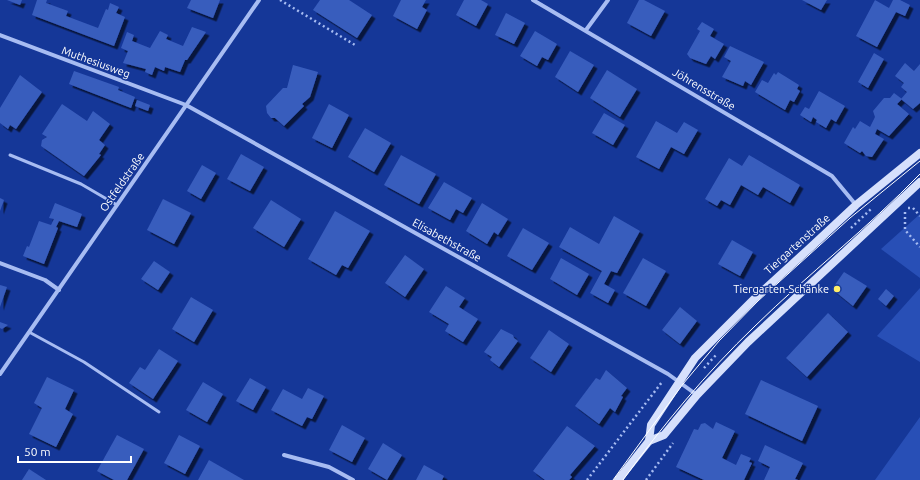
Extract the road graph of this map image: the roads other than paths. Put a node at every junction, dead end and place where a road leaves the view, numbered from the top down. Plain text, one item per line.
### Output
1 (259, 0) edge
2 (533, 0) edge
3 (608, 0) edge
4 (586, 30) junction
5 (0, 36) edge
6 (186, 105) junction
7 (920, 153) edge
8 (10, 155) dead end
9 (920, 182) edge
10 (117, 205) junction
11 (856, 205) junction
12 (0, 263) edge
13 (59, 290) junction
14 (29, 332) junction
15 (0, 374) edge
16 (679, 382) junction
17 (697, 395) junction
18 (159, 412) dead end
19 (649, 441) junction
20 (284, 455) dead end
21 (353, 480) edge
22 (618, 480) edge

1 - 6 street, Ostfeldstraße
2 - 4 street, Jöhrensstraße
3 - 4 street
4 - 11 street, Jöhrensstraße
5 - 6 street, Muthesiusweg
6 - 10 street, Ostfeldstraße
6 - 16 street, Elisabethstraße
7 - 11 main road, Tiergartenstraße
8 - 10 lane
9 - 17 main road, Tiergartenstraße
10 - 13 street, Ostfeldstraße
11 - 16 main road, Tiergartenstraße
12 - 13 street
13 - 14 street, Ostfeldstraße
14 - 15 street, Ostfeldstraße
14 - 18 lane
16 - 17 street, Elisabethstraße
16 - 19 main road, Tiergartenstraße
17 - 19 main road, Tiergartenstraße
19 - 22 main road, Tiergartenstraße
20 - 21 street

